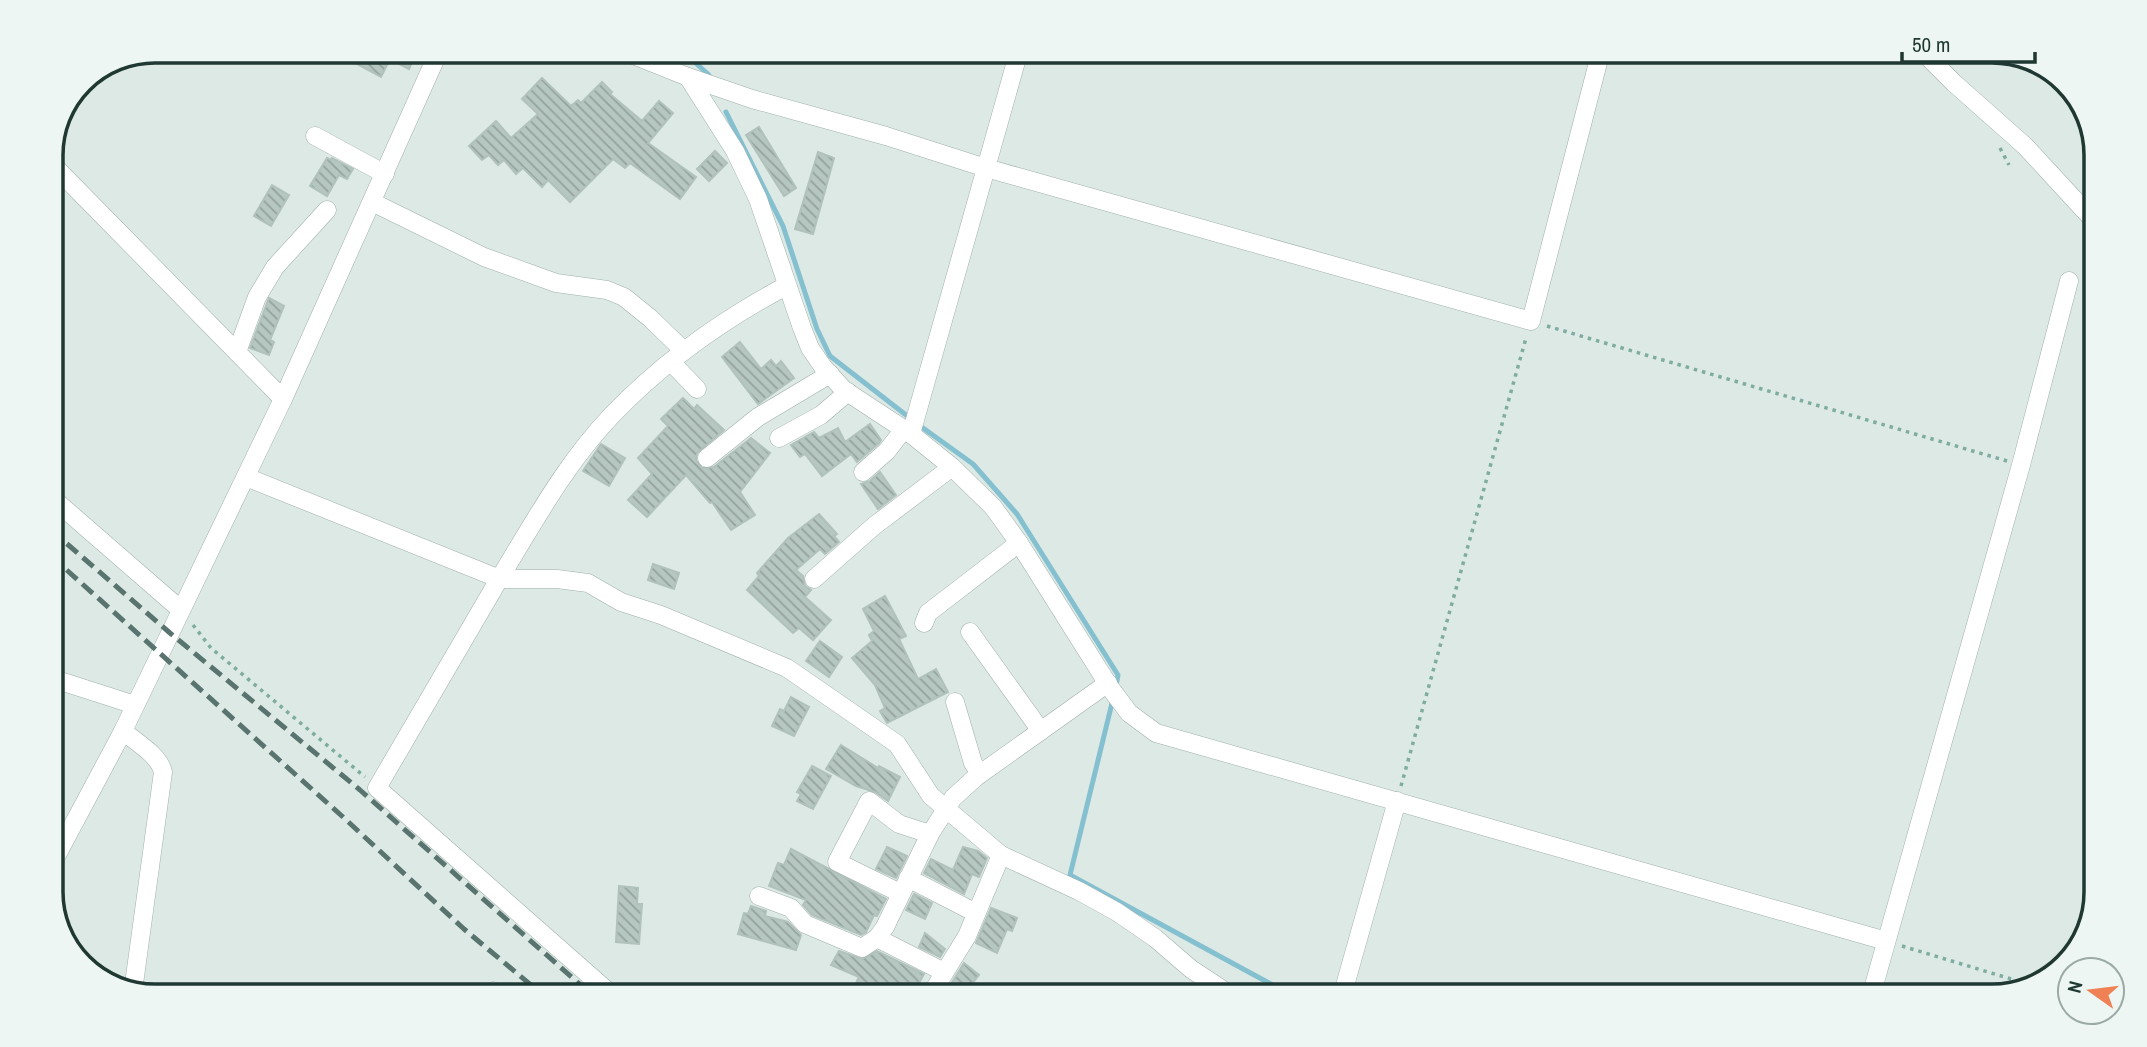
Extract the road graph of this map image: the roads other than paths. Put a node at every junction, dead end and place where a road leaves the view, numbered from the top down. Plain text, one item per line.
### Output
1 (434, 63) edge
2 (653, 63) edge
3 (1017, 63) edge
4 (1598, 63) edge
5 (1934, 63) edge
6 (688, 77) junction
7 (314, 136) dead end
8 (986, 168) junction
9 (385, 174) junction
10 (63, 175) edge
11 (372, 202) junction
12 (327, 210) dead end
13 (2084, 210) edge
14 (2068, 281) dead end
15 (786, 286) junction
16 (237, 352) junction
17 (678, 357) junction
18 (830, 374) junction
19 (697, 389) dead end
20 (848, 392) junction
21 (283, 399) junction
22 (907, 432) junction
23 (779, 438) dead end
24 (707, 458) dead end
25 (952, 467) junction
26 (863, 472) dead end
27 (246, 477) junction
28 (63, 507) edge
29 (1019, 542) junction
30 (500, 579) junction
31 (814, 579) dead end
32 (181, 610) junction
33 (924, 623) dead end
34 (970, 632) dead end
35 (63, 682) edge
36 (1110, 686) junction
37 (955, 702) dead end
38 (135, 705) junction
39 (1041, 730) junction
40 (123, 731) junction
41 (980, 774) junction
42 (1397, 801) junction
43 (946, 808) junction
44 (930, 834) junction
45 (63, 844) edge
46 (1002, 855) junction
47 (904, 886) junction
48 (759, 897) dead end
49 (975, 913) junction
50 (877, 938) junction
51 (1886, 941) junction
52 (944, 972) junction
53 (134, 981) edge
54 (599, 984) edge
55 (937, 984) edge
56 (1214, 984) edge
57 (1345, 984) edge
58 (1874, 984) edge

1 - 9 street
2 - 6 street
3 - 8 street
4 - 8 street
5 - 13 street
6 - 8 street
6 - 15 street
7 - 9 street
8 - 22 street
9 - 11 street
10 - 16 street
11 - 17 street
11 - 21 street
12 - 16 street
14 - 51 street
15 - 17 street
15 - 18 street
16 - 21 street
17 - 19 street
17 - 30 street
18 - 20 street
18 - 24 street
20 - 22 street
20 - 23 street
21 - 27 street
22 - 25 street
22 - 26 street
25 - 29 street
25 - 31 street
27 - 30 street
27 - 32 street
28 - 32 street
29 - 33 street
29 - 36 street
30 - 43 street
30 - 54 street
32 - 38 street
34 - 39 street
35 - 38 street
36 - 39 street
36 - 42 street
37 - 41 street
38 - 40 street
39 - 41 street
40 - 45 street
40 - 53 street
41 - 43 street
42 - 51 street
42 - 57 street
43 - 44 street
43 - 46 street
44 - 47 street
44 - 47 street
46 - 49 street
46 - 56 street
47 - 49 street
47 - 50 street
48 - 50 street
49 - 52 street
50 - 52 street
51 - 58 street
52 - 55 street

